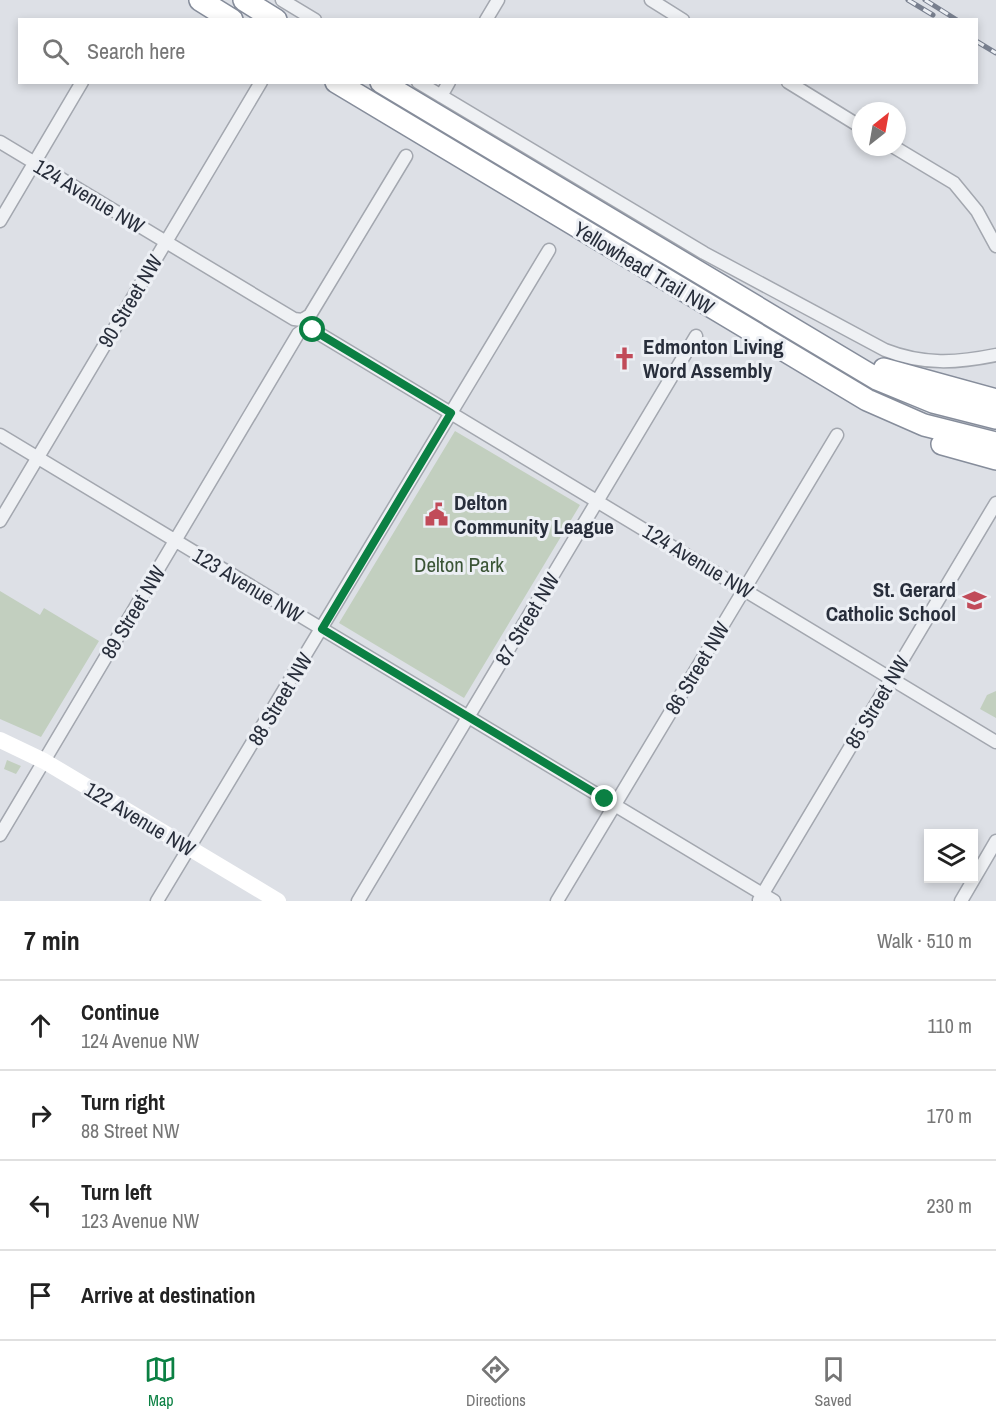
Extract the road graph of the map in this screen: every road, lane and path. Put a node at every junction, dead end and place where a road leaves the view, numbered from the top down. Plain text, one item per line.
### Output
1 (200, 0) edge
2 (244, 0) edge
3 (282, 0) edge
4 (498, 0) edge
5 (651, 0) edge
6 (229, 18) edge
7 (273, 18) edge
8 (312, 18) edge
9 (487, 18) edge
10 (681, 18) edge
11 (81, 84) edge
12 (260, 84) edge
13 (339, 84) edge
14 (384, 84) edge
15 (421, 84) edge
16 (448, 84) edge
17 (791, 84) edge
18 (441, 96) junction
19 (852, 121) edge
20 (0, 142) edge
21 (906, 154) edge
22 (405, 156) dead end
23 (35, 163) junction
24 (0, 221) edge
25 (165, 242) junction
26 (996, 246) edge
27 (549, 250) dead end
28 (304, 325) junction
29 (696, 336) dead end
30 (831, 353) junction
31 (996, 355) edge
32 (867, 400) junction
33 (996, 400) edge
34 (451, 413) junction
35 (996, 418) edge
36 (0, 435) edge
37 (837, 435) dead end
38 (996, 443) edge
39 (37, 458) junction
40 (996, 459) edge
41 (598, 501) junction
42 (996, 503) edge
43 (0, 520) edge
44 (175, 541) junction
45 (744, 590) junction
46 (322, 629) junction
47 (891, 678) junction
48 (468, 717) junction
49 (0, 740) edge
50 (996, 742) edge
51 (44, 761) junction
52 (615, 805) junction
53 (0, 835) edge
54 (996, 841) edge
55 (189, 848) junction
56 (761, 898) edge
57 (157, 901) edge
58 (278, 901) edge
59 (358, 901) edge
60 (557, 901) edge
61 (774, 901) edge
62 (961, 901) edge

1 - 6 highway
2 - 7 highway
3 - 8 street
4 - 9 street
5 - 10 street
11 - 23 street
12 - 25 street, 90 Street NW
13 - 32 highway, Yellowhead Trail NW
14 - 30 highway, Yellowhead Trail NW
15 - 18 street, Yellowhead Trail NW
16 - 18 street
17 - 19 street
18 - 31 street, Yellowhead Trail NW
20 - 23 street, 124 Avenue NW
21 - 26 street
22 - 28 street, 89 Street NW
23 - 24 street
23 - 25 street, 124 Avenue NW
25 - 28 street, 124 Avenue NW
25 - 39 street, 90 Street NW
27 - 34 street, 88 Street NW
28 - 34 street, 124 Avenue NW
28 - 44 street, 89 Street NW
29 - 41 street, 87 Street NW
30 - 33 highway
30 - 35 highway, Yellowhead Trail NW
32 - 38 highway, Yellowhead Trail NW
32 - 40 highway
34 - 41 street, 124 Avenue NW
34 - 46 street, 88 Street NW
36 - 39 street, 123 Avenue NW
37 - 45 street, 86 Street NW
39 - 43 street, 90 Street NW
39 - 44 street, 123 Avenue NW
41 - 45 street, 124 Avenue NW
41 - 48 street, 87 Street NW
42 - 47 street, 85 Street NW
44 - 46 street, 123 Avenue NW
44 - 51 street, 89 Street NW
45 - 47 street, 124 Avenue NW
45 - 52 street, 86 Street NW
46 - 48 street, 123 Avenue NW
46 - 55 street, 88 Street NW
47 - 50 street, 124 Avenue NW
47 - 56 street, 85 Street NW
48 - 52 street, 123 Avenue NW
48 - 59 street, 87 Street NW
49 - 51 street, 122 Avenue NW
51 - 53 street, 89 Street NW
51 - 55 street, 122 Avenue NW
52 - 56 street, 123 Avenue NW
52 - 60 street, 86 Street NW
54 - 62 street
55 - 57 street, 88 Street NW
55 - 58 street, 122 Avenue NW
56 - 61 street, 123 Avenue NW

